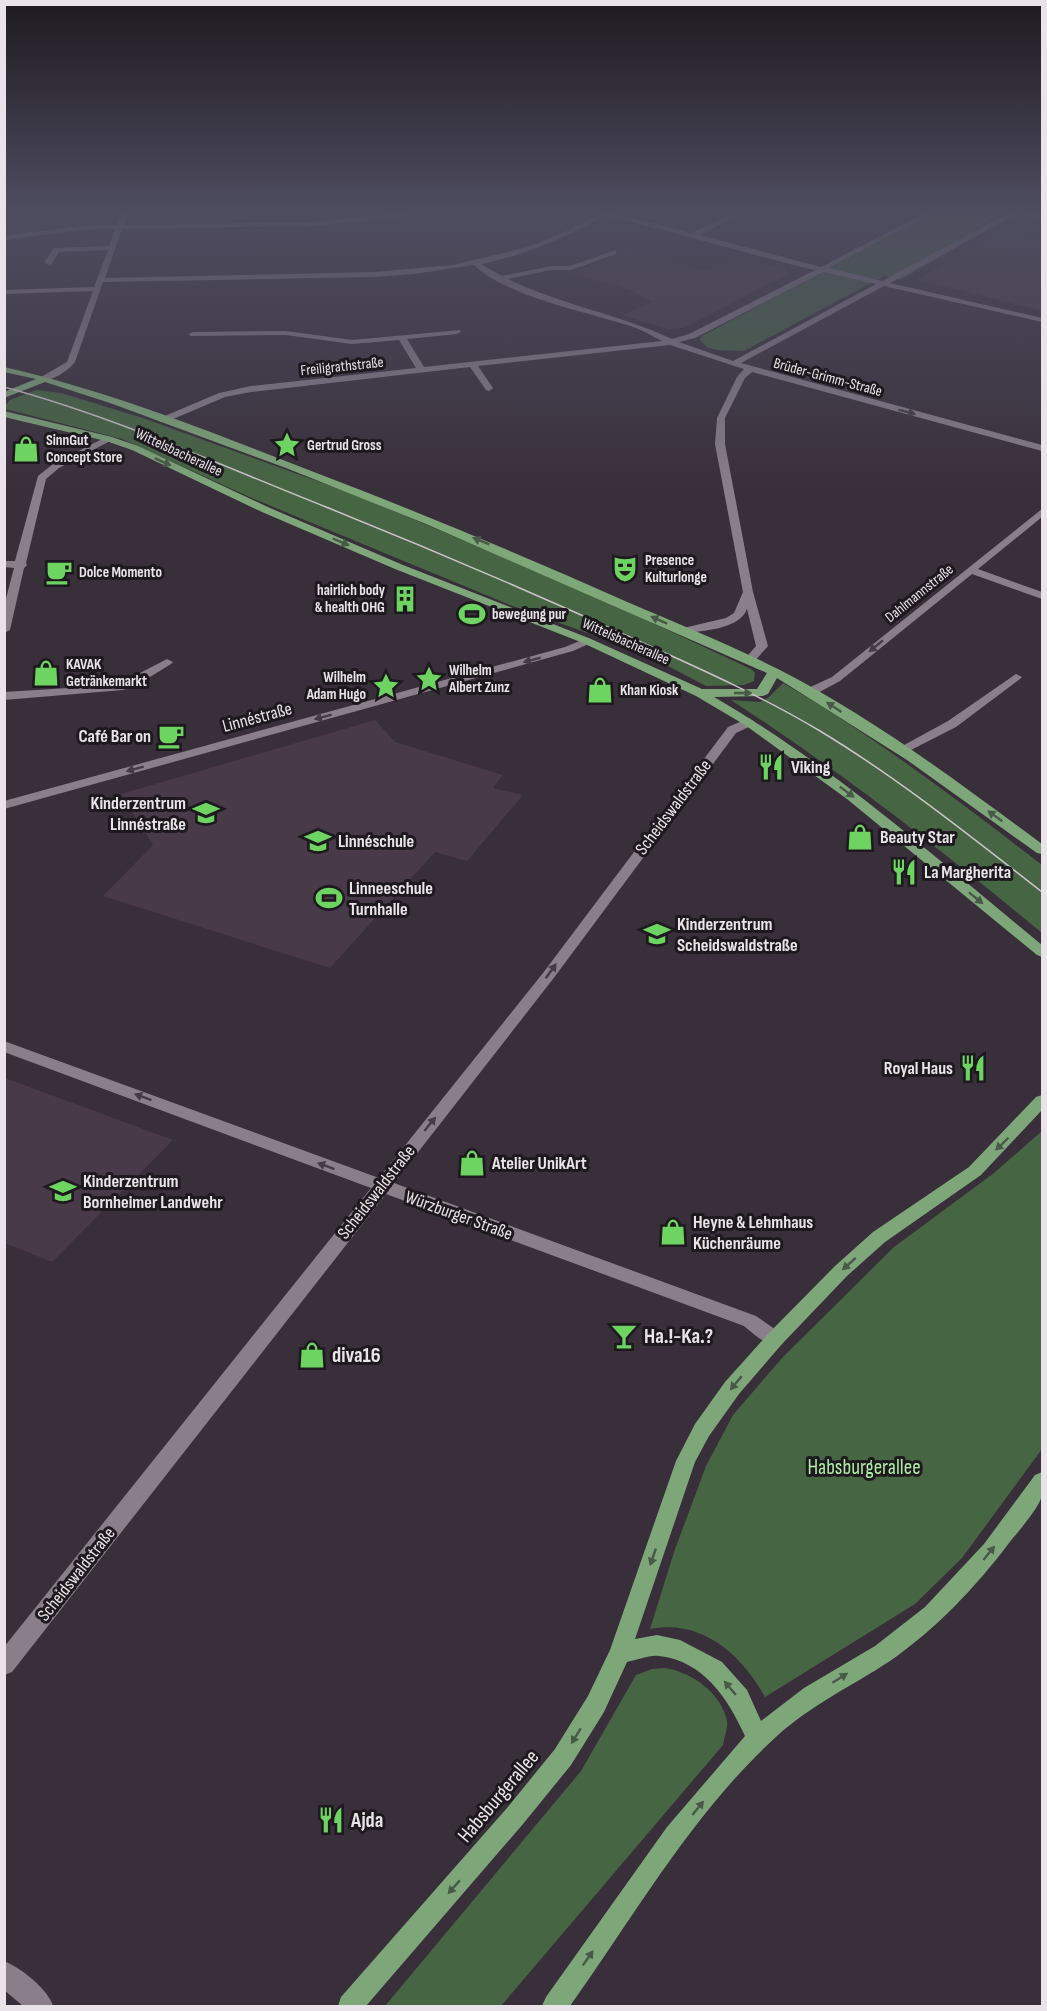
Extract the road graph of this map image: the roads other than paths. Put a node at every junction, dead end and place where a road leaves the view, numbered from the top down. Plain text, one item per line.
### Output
1 (92, 303) edge
2 (562, 303) edge
3 (756, 303) edge
4 (849, 303) edge
5 (967, 303) edge
6 (1039, 310) dead end
7 (1028, 317) junction
8 (1042, 320) edge
9 (457, 332) dead end
10 (193, 334) dead end
11 (402, 338) junction
12 (671, 342) junction
13 (734, 364) junction
14 (474, 365) junction
15 (4, 369) edge
16 (750, 369) junction
17 (422, 371) junction
18 (44, 379) junction
19 (489, 388) dead end
20 (4, 395) edge
21 (4, 414) edge
22 (164, 420) junction
23 (109, 439) junction
24 (1042, 448) edge
25 (1042, 512) edge
26 (4, 564) edge
27 (22, 564) junction
28 (971, 570) junction
29 (748, 592) junction
30 (1042, 596) edge
31 (4, 630) edge
32 (683, 631) junction
33 (587, 641) junction
34 (749, 661) junction
35 (167, 662) dead end
36 (774, 672) junction
37 (1016, 677) dead end
38 (810, 692) junction
39 (700, 693) junction
40 (4, 696) edge
41 (748, 722) junction
42 (900, 750) junction
43 (4, 805) edge
44 (1042, 850) edge
45 (1042, 952) edge
46 (4, 1046) edge
47 (1042, 1101) edge
48 (381, 1186) junction
49 (775, 1339) junction
50 (1042, 1481) edge
51 (620, 1653) junction
52 (4, 1665) edge
53 (758, 1739) junction
54 (4, 1973) edge
55 (556, 2006) edge
56 (41, 2007) edge
57 (350, 2007) edge

1 - 18 street
2 - 12 street, Brüder-Grimm-Straße
3 - 12 street
4 - 13 street
5 - 7 street
6 - 7 street
7 - 8 street
9 - 11 street
10 - 11 street
11 - 17 street
12 - 13 street, Brüder-Grimm-Straße
12 - 14 street, Freiligrathstraße
13 - 16 street, Brüder-Grimm-Straße
14 - 17 street, Freiligrathstraße
14 - 19 street
15 - 18 main road, Wittelsbacherallee
16 -> 24 street, Brüder-Grimm-Straße
16 - 29 street
17 - 22 street, Freiligrathstraße
18 - 20 main road
18 - 22 main road, Wittelsbacherallee
21 - 23 main road, Wittelsbacherallee
32 -> 22 main road, Wittelsbacherallee
23 - 27 street
23 -> 33 main road, Wittelsbacherallee
25 - 28 street, Dahlmannstraße
26 - 27 street
27 - 31 street
28 - 30 street
28 -> 38 street, Dahlmannstraße
29 - 32 street
29 - 34 street
32 - 34 main road, Wittelsbacherallee
33 - 39 main road, Wittelsbacherallee
33 -> 43 street, Linnéstraße
34 - 36 main road, Wittelsbacherallee
35 - 40 street
36 - 38 main road, Wittelsbacherallee
39 -> 36 main road
37 - 42 street
42 -> 38 main road, Wittelsbacherallee
39 - 41 main road, Wittelsbacherallee
41 -> 45 main road, Wittelsbacherallee
48 -> 41 street, Scheidswaldstraße
44 -> 42 main road, Wittelsbacherallee
48 -> 46 street, Würzburger Straße
47 -> 49 main road, Habsburgerallee
48 - 49 street, Würzburger Straße
48 - 52 street, Scheidswaldstraße
49 -> 51 main road, Habsburgerallee
53 -> 50 main road
53 -> 51 main road
51 -> 57 main road, Habsburgerallee
55 -> 53 main road
54 - 56 street

